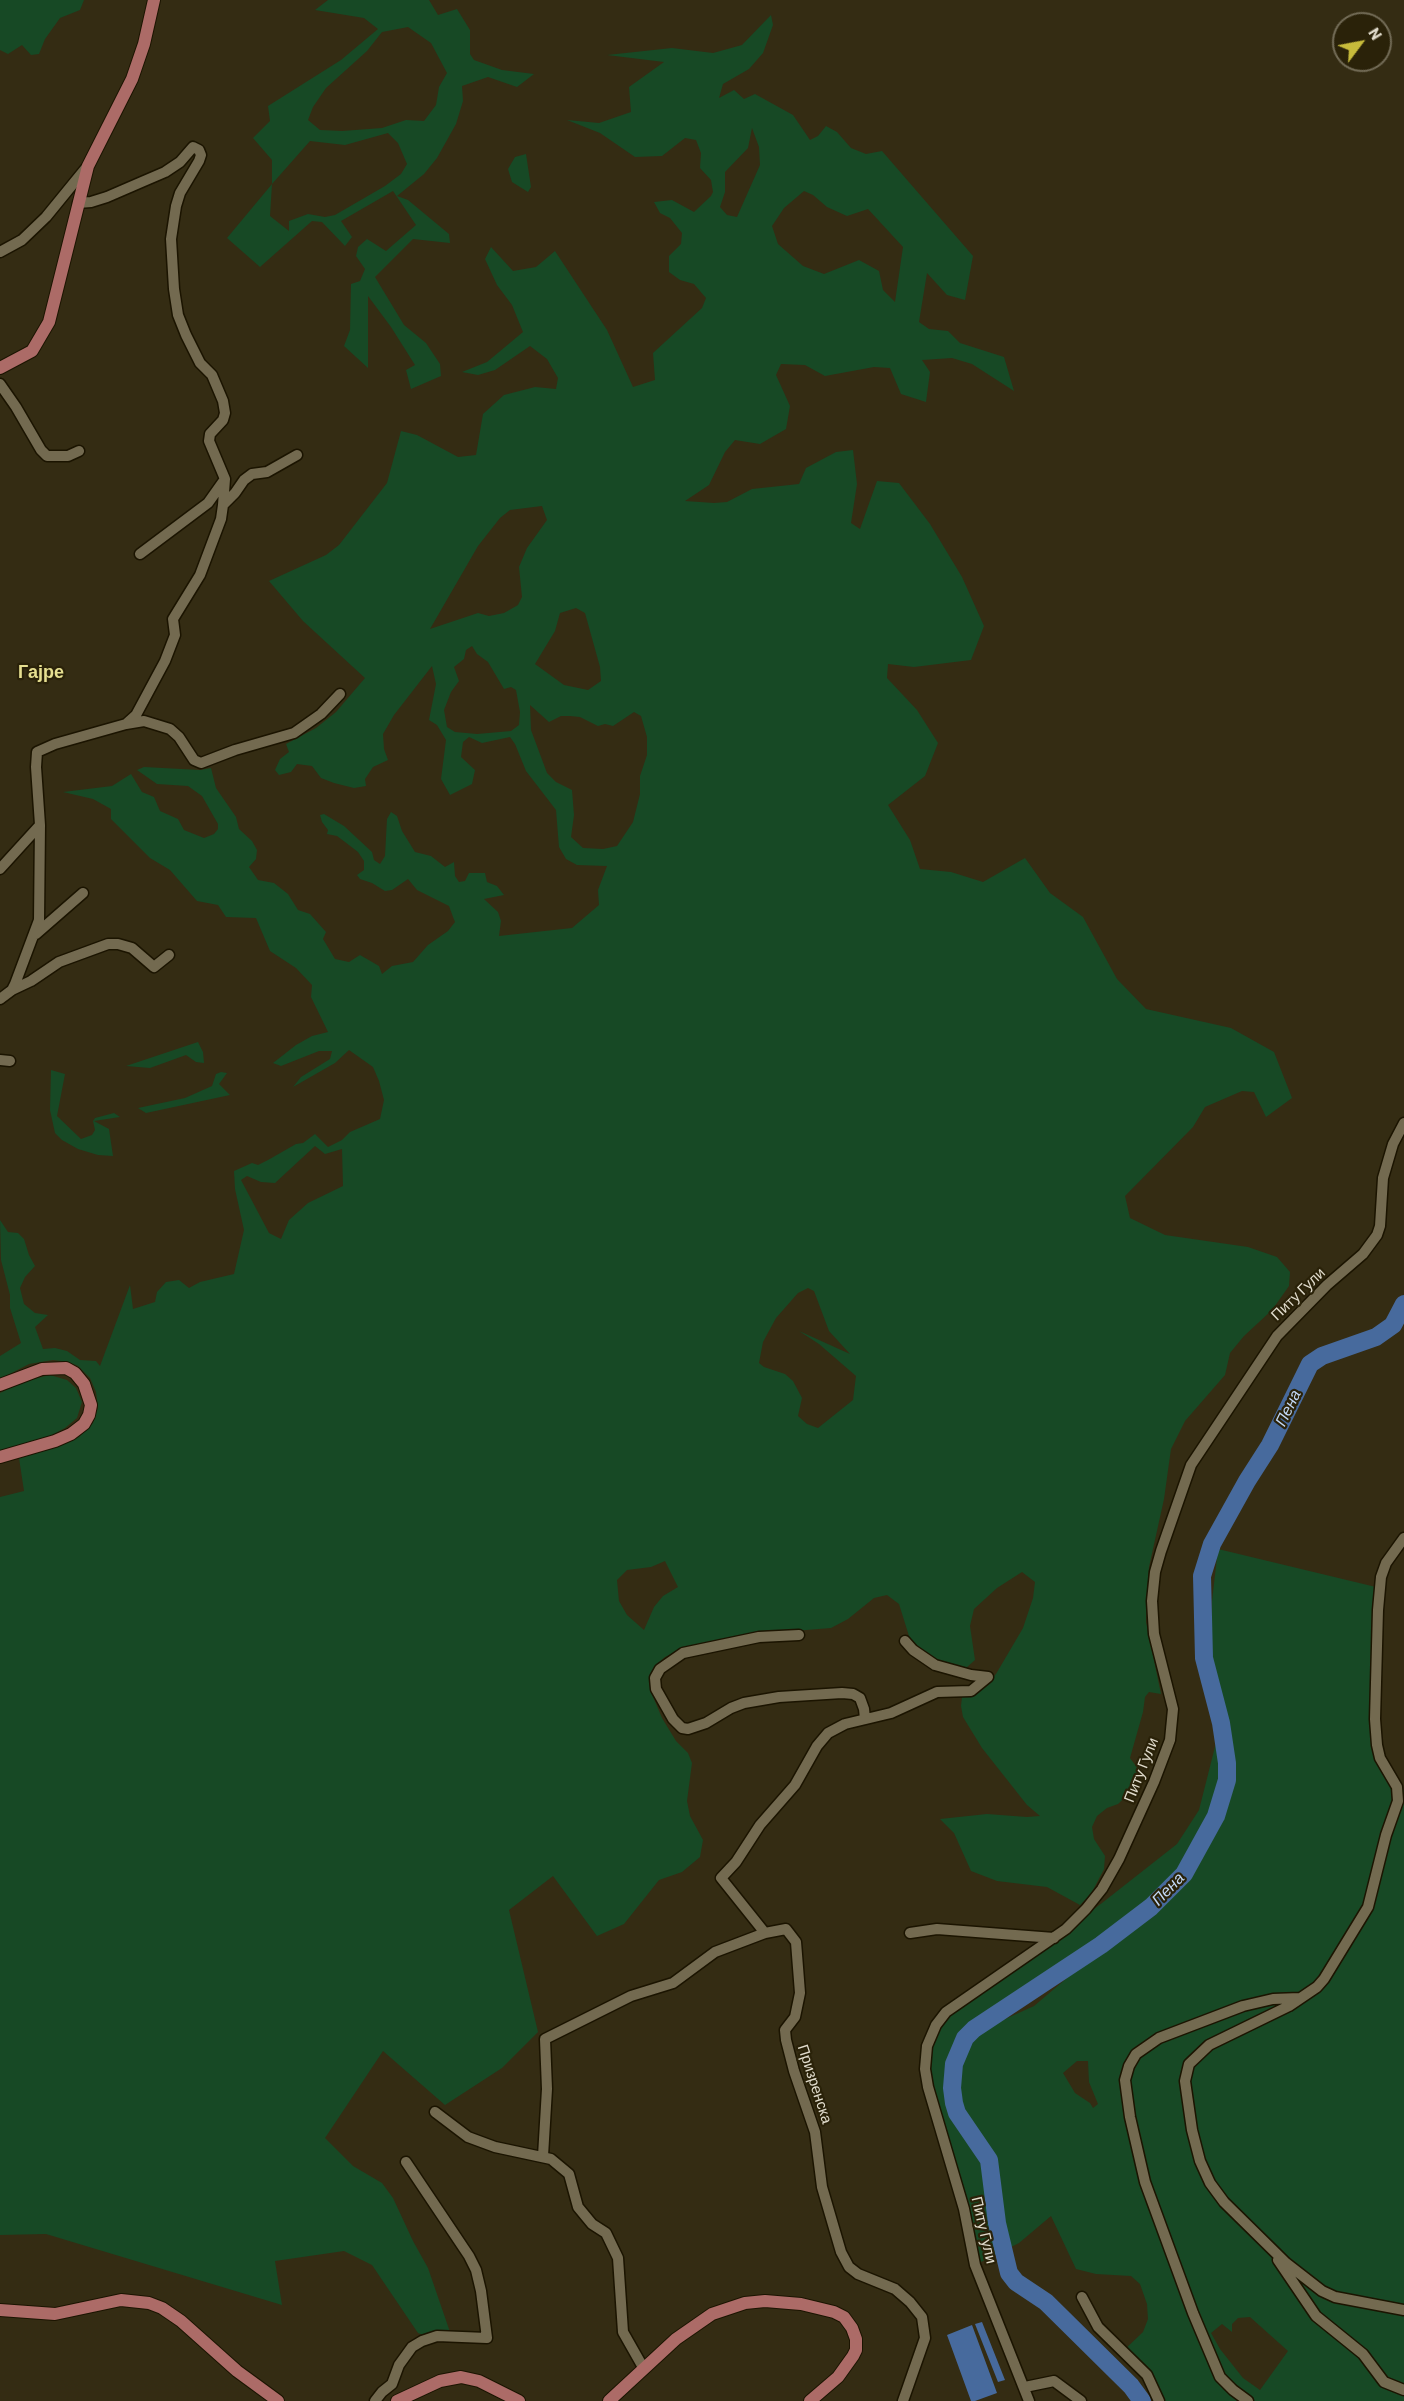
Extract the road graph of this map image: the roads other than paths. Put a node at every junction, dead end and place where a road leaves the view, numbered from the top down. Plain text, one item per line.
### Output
1 (154, 0) edge
2 (88, 166) junction
3 (78, 203) junction
4 (0, 252) edge
5 (0, 368) edge
6 (0, 384) edge
7 (79, 451) dead end
8 (297, 455) dead end
9 (225, 479) junction
10 (223, 505) junction
11 (140, 554) dead end
12 (340, 694) dead end
13 (126, 724) junction
14 (40, 825) junction
15 (0, 869) edge
16 (83, 893) dead end
17 (35, 934) junction
18 (169, 955) dead end
19 (12, 990) junction
20 (0, 999) edge
21 (1404, 1122) edge
22 (0, 1385) edge
23 (0, 1457) edge
24 (1404, 1538) edge
25 (799, 1635) dead end
26 (905, 1641) dead end
27 (865, 1719) junction
28 (765, 1933) junction
29 (909, 1933) dead end
30 (1054, 1938) junction
31 (1300, 1998) junction
32 (1260, 2002) junction
33 (1266, 2018) junction
34 (435, 2112) dead end
35 (543, 2156) junction
36 (406, 2162) dead end
37 (1272, 2250) junction
38 (1082, 2297) dead end
39 (0, 2310) edge
40 (1404, 2310) edge
41 (644, 2369) junction
42 (1024, 2387) junction
43 (1404, 2390) edge
44 (278, 2401) edge
45 (375, 2401) edge
46 (397, 2401) edge
47 (519, 2401) edge
48 (609, 2401) edge
49 (810, 2401) edge
50 (903, 2401) edge
51 (1029, 2401) edge
52 (1081, 2401) edge
53 (1159, 2401) edge
54 (1248, 2401) edge

1 - 2 main road
2 - 3 main road
2 - 4 street
3 - 5 main road
3 - 9 street
6 - 7 street
8 - 10 street
9 - 10 street
9 - 11 street
10 - 13 street
12 - 13 street
13 - 14 street
14 - 15 street
14 - 17 street
16 - 17 street
17 - 19 street
18 - 19 street
19 - 20 street
21 - 30 street, Питу Гули
22 - 23 main road
24 - 31 street
25 - 27 street
26 - 27 street
27 - 28 street
28 - 35 street
28 - 50 street, Призренска
29 - 30 street
30 - 42 street, Питу Гули
31 - 32 street
31 - 33 street
32 - 33 street
32 - 54 street
33 - 37 street
34 - 35 street
35 - 41 street
36 - 45 street
37 - 40 street
37 - 43 street
38 - 53 street
39 - 44 main road
41 - 48 main road
41 - 49 main road
42 - 51 street, Питу Гули
42 - 52 street
46 - 47 main road

